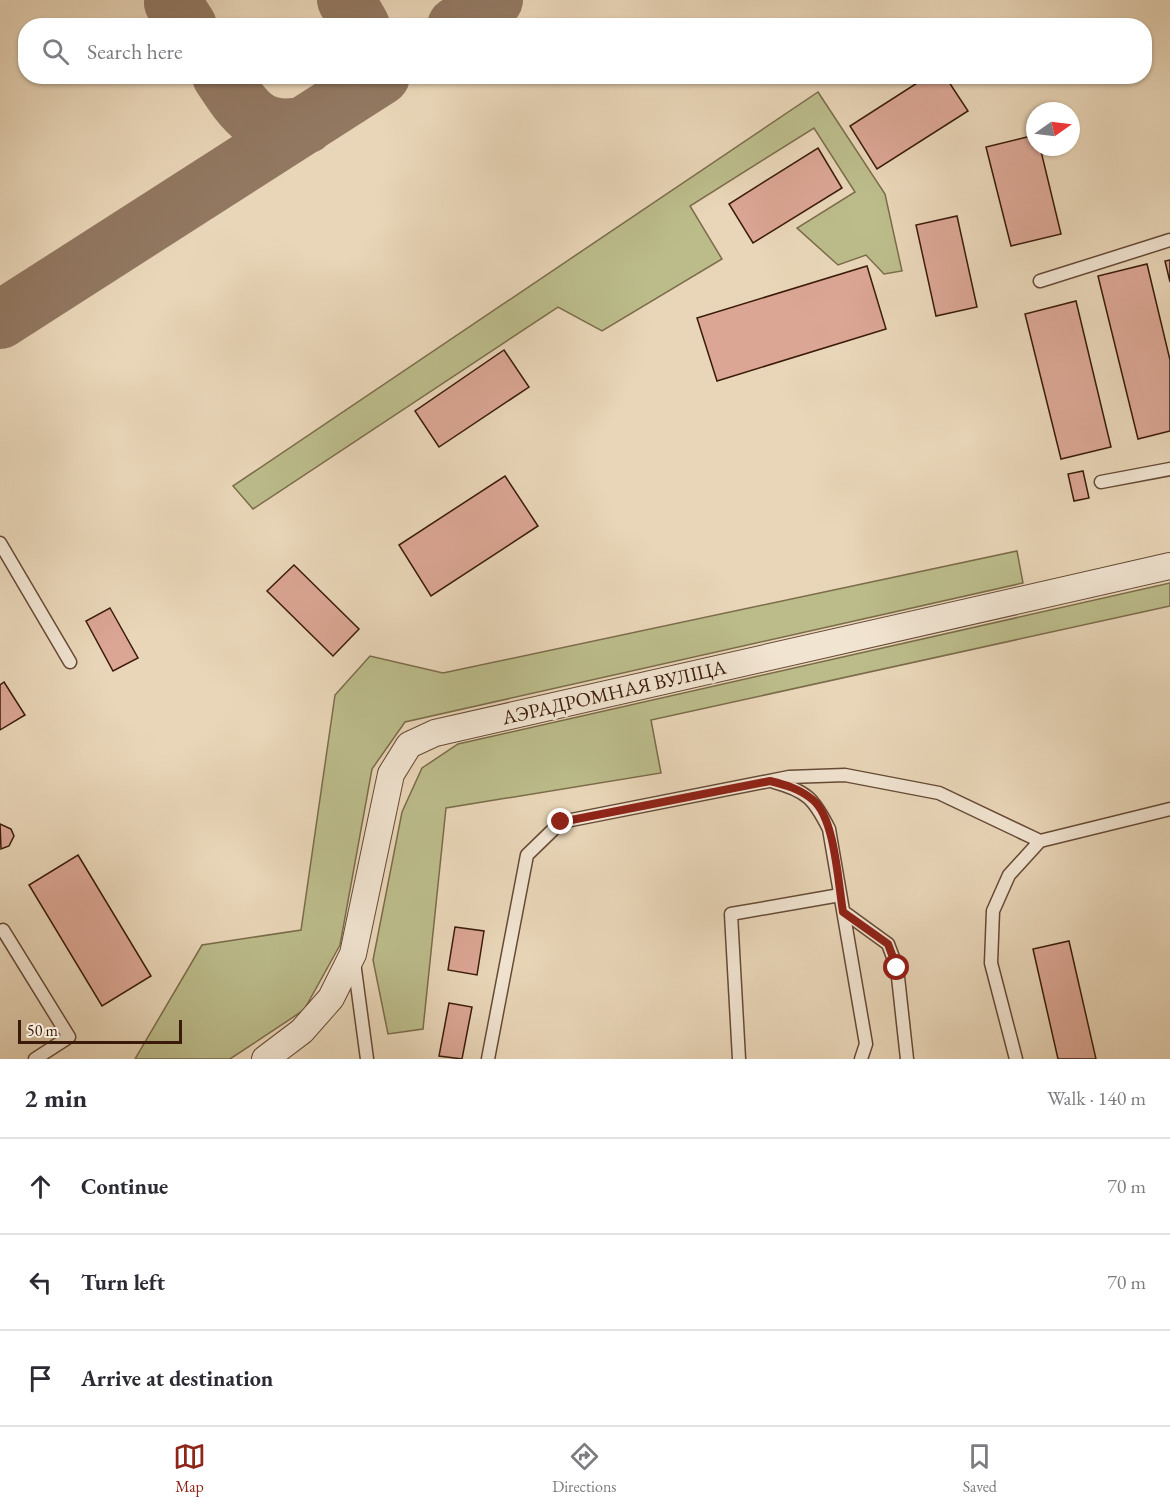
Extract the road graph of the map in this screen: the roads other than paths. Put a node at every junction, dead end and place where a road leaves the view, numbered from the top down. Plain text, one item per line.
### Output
1 (1170, 240) edge
2 (1041, 281) dead end
3 (1170, 469) edge
4 (1101, 482) dead end
5 (0, 543) edge
6 (1170, 566) edge
7 (70, 662) dead end
8 (770, 781) junction
9 (1170, 809) edge
10 (1040, 841) junction
11 (840, 895) junction
12 (843, 912) junction
13 (3, 930) dead end
14 (353, 954) junction
15 (35, 1059) edge
16 (265, 1059) edge
17 (367, 1059) edge
18 (488, 1059) edge
19 (739, 1059) edge
20 (861, 1059) edge
21 (907, 1059) edge
22 (1016, 1059) edge

1 - 2 lane
3 - 4 lane
5 - 7 lane
6 - 14 street, АЭРАДРОМНАЯ ВУЛІЦА
8 - 10 lane
8 - 11 lane
8 - 18 lane
9 - 10 lane
10 - 22 lane
11 - 12 lane
11 - 19 lane
12 - 20 lane
12 - 21 lane
13 - 15 lane
14 - 16 street, АЭРАДРОМНАЯ ВУЛІЦА
14 - 17 lane

